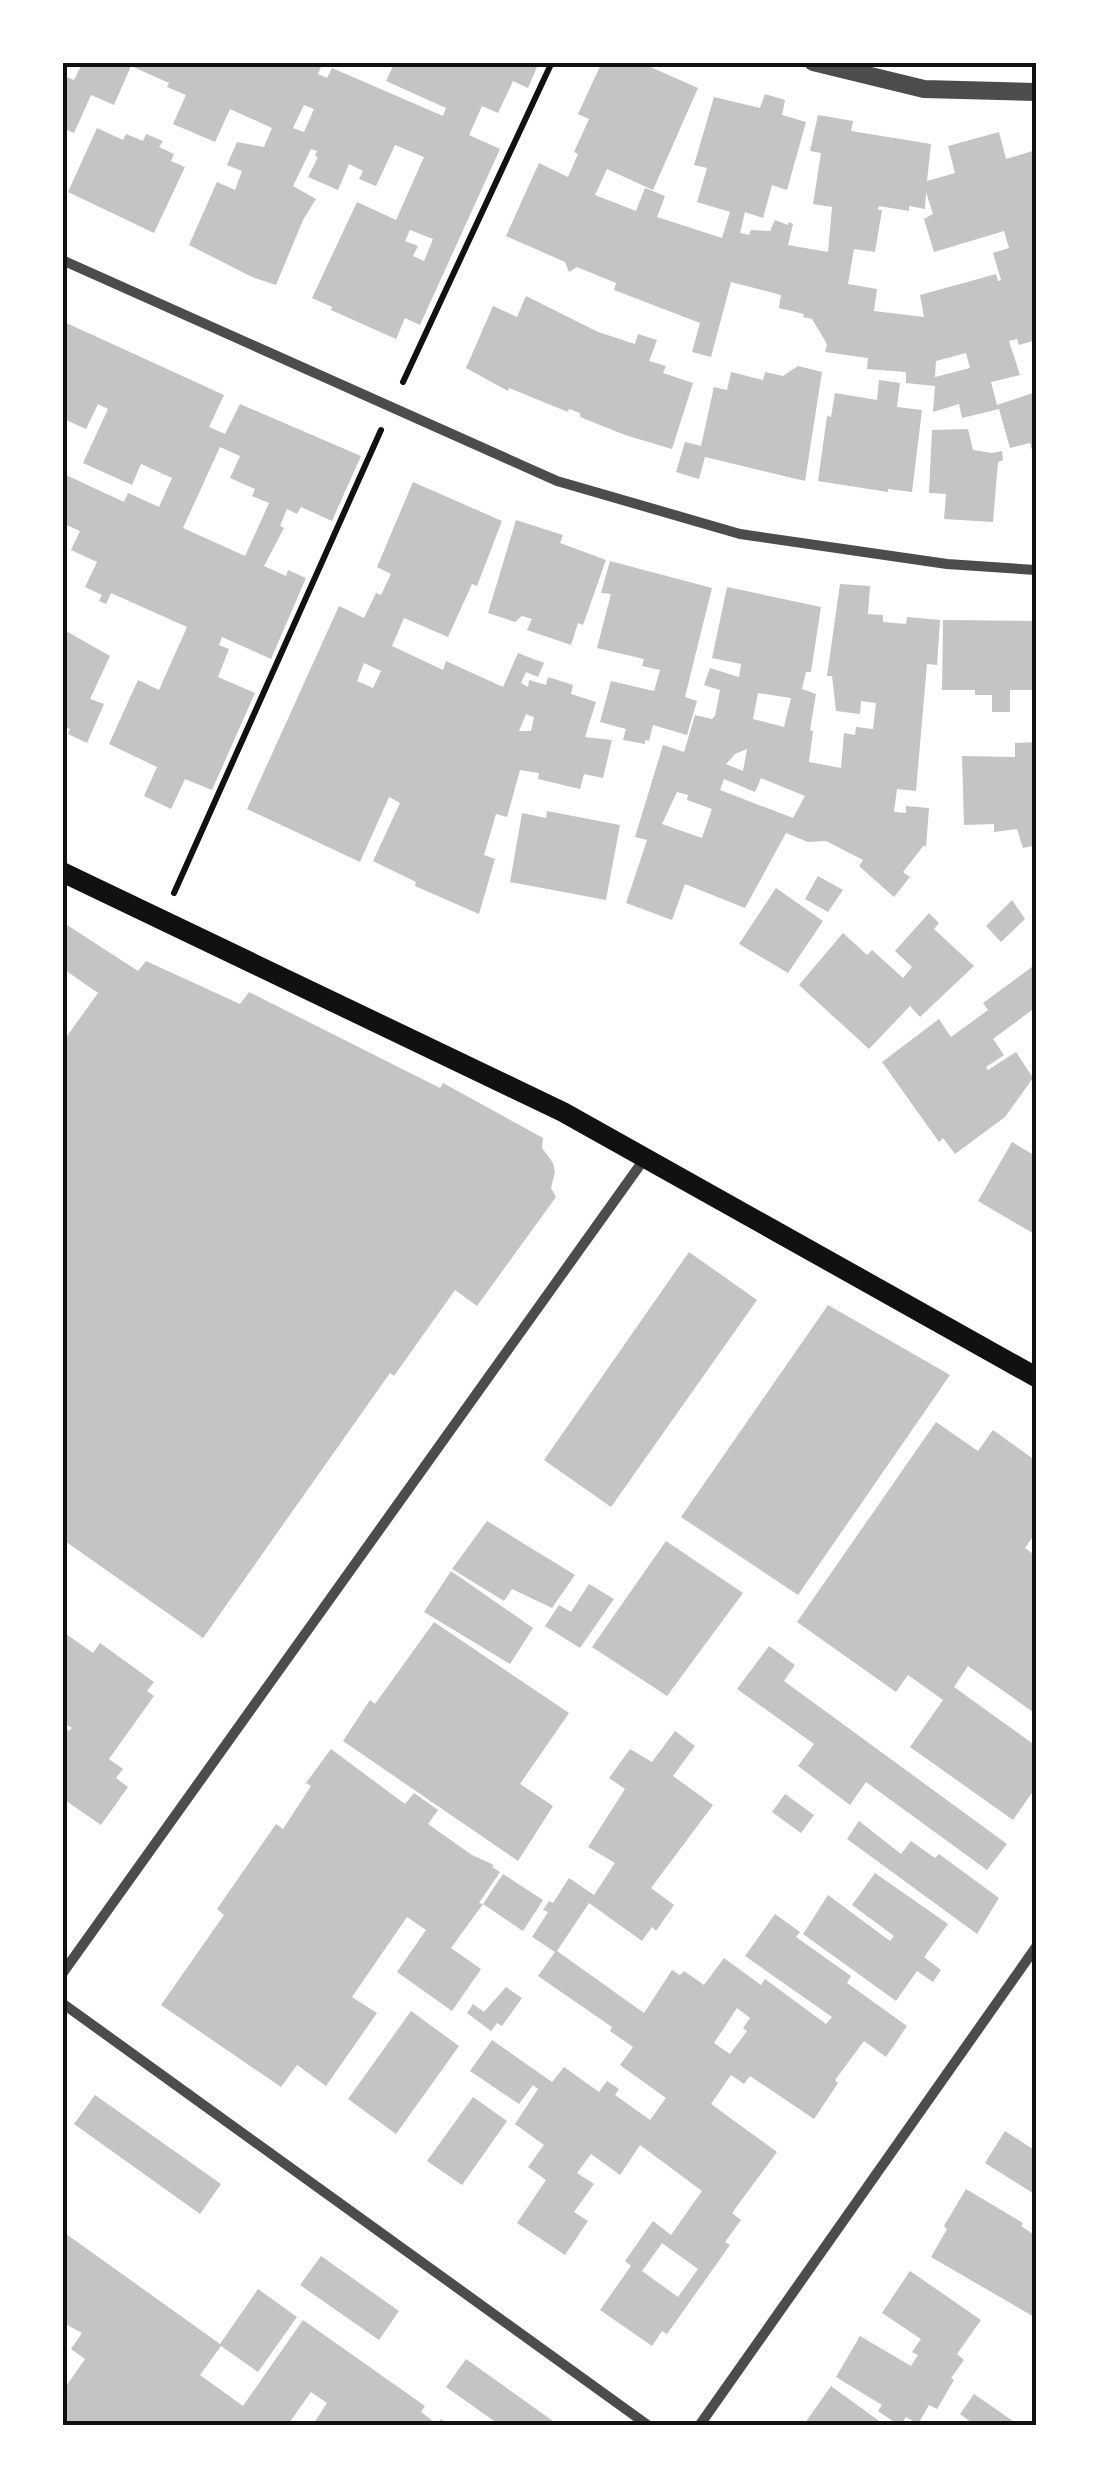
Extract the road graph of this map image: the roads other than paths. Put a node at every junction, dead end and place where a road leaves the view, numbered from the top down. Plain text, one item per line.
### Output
1 (813, 62) edge
2 (1036, 92) edge
3 (62, 260) edge
4 (1036, 570) edge
5 (62, 872) edge
6 (644, 1158) junction
7 (1036, 1377) edge
8 (1036, 1947) edge
9 (62, 1974) edge
10 (62, 2003) edge
11 (649, 2426) edge
12 (699, 2426) edge

1 - 2 street
3 - 4 street
5 - 6 main road
6 - 7 main road
6 - 9 street
8 - 12 street
10 - 11 street

